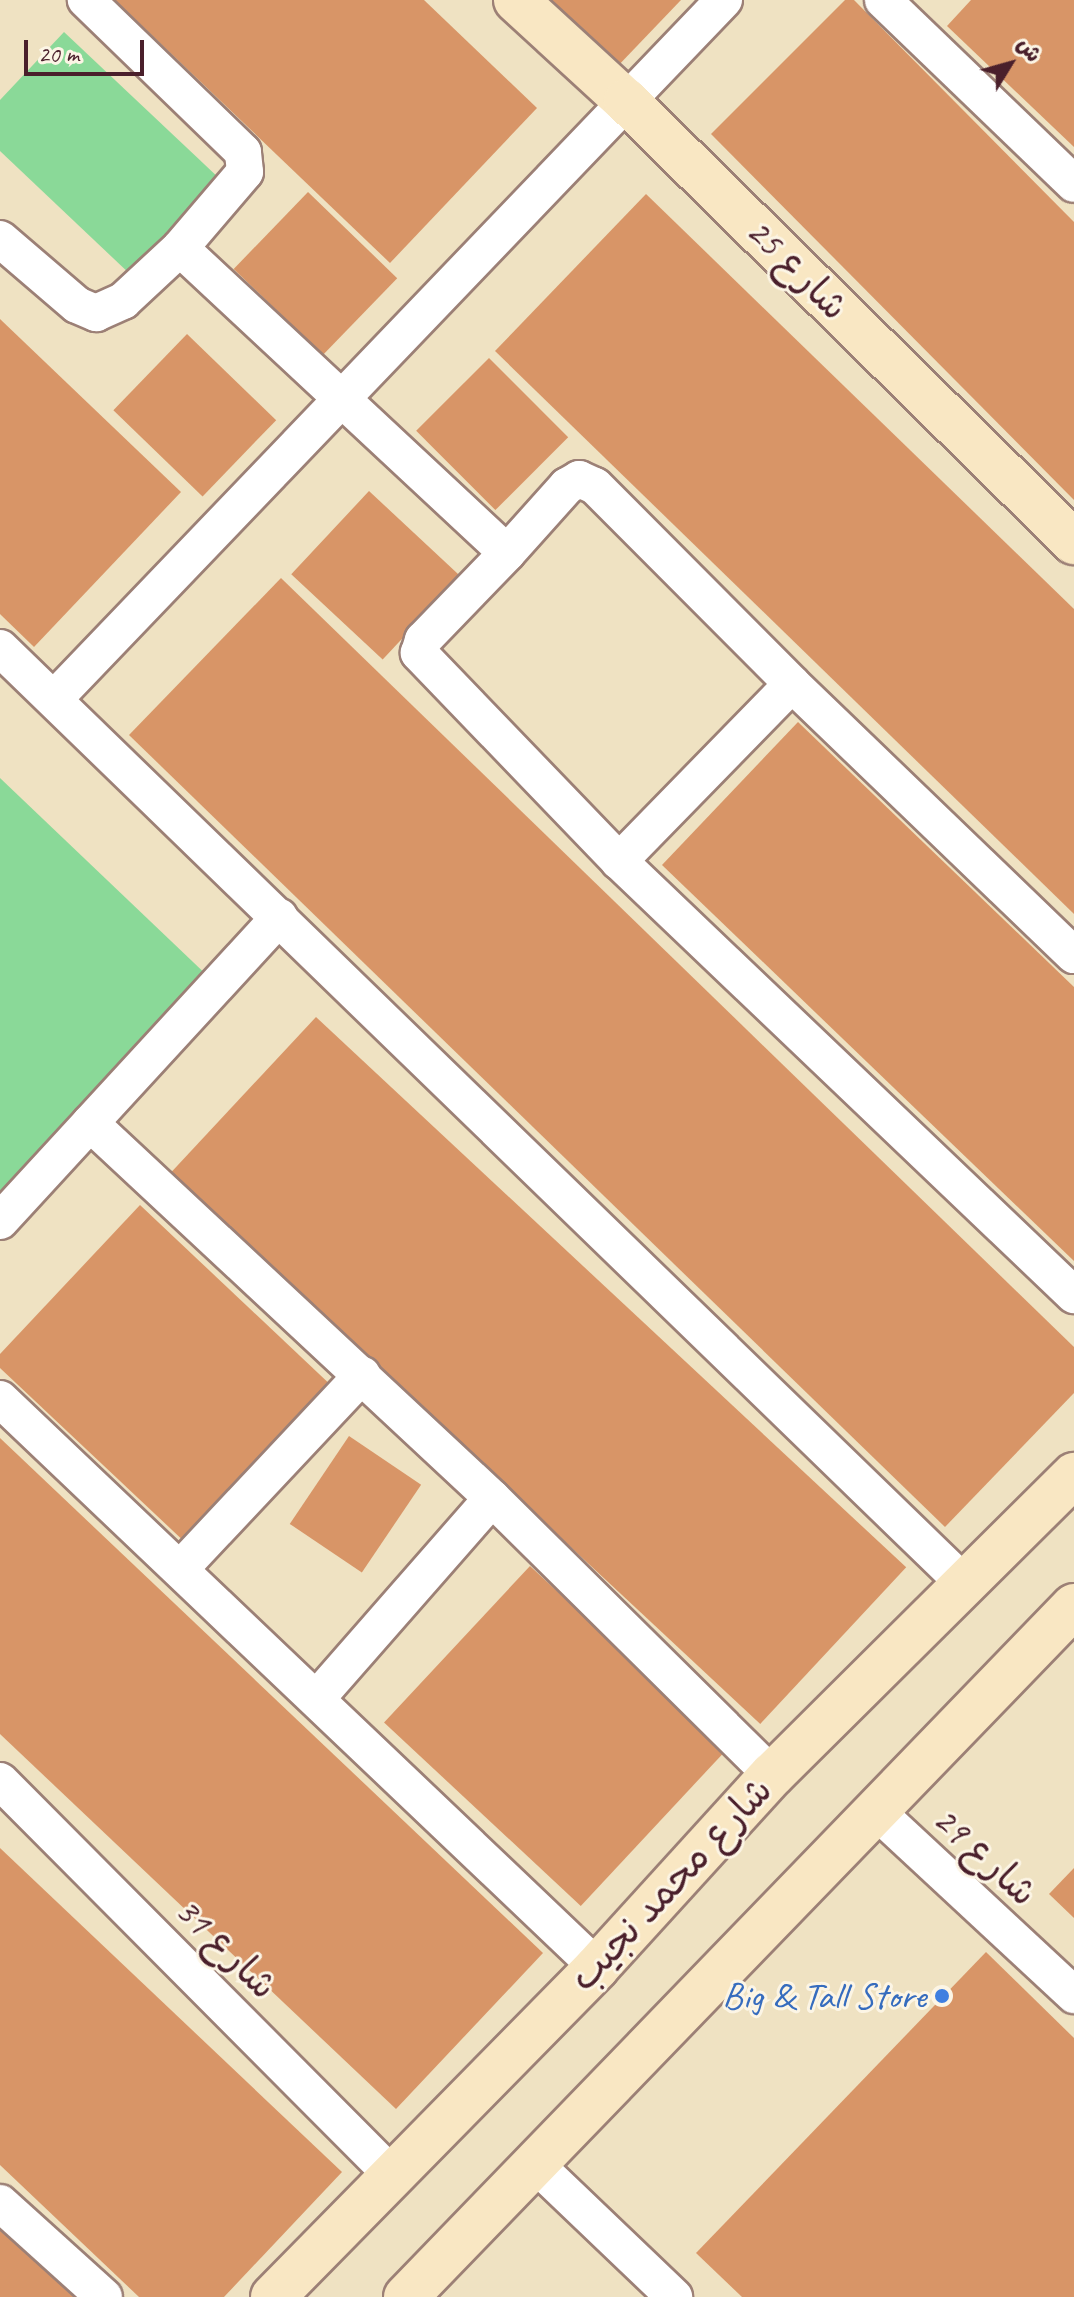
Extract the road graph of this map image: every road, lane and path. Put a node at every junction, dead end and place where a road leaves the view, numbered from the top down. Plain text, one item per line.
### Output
1 (86, 0) edge
2 (516, 0) edge
3 (724, 0) edge
4 (883, 0) edge
5 (626, 101) junction
6 (1074, 184) edge
7 (0, 239) edge
8 (180, 248) junction
9 (343, 395) junction
10 (1074, 542) edge
11 (507, 553) junction
12 (0, 648) edge
13 (792, 684) junction
14 (55, 698) junction
15 (619, 861) junction
16 (280, 917) junction
17 (1074, 955) edge
18 (90, 1123) junction
19 (0, 1221) edge
20 (1074, 1295) edge
21 (362, 1375) junction
22 (0, 1399) edge
23 (1074, 1475) edge
24 (492, 1498) junction
25 (181, 1568) junction
26 (966, 1585) junction
27 (1074, 1606) edge
28 (318, 1697) junction
29 (772, 1775) junction
30 (0, 1781) edge
31 (875, 1810) junction
32 (597, 1967) junction
33 (1074, 1995) edge
34 (534, 2163) junction
35 (392, 2175) junction
36 (0, 2203) edge
37 (104, 2297) edge
38 (273, 2297) edge
39 (406, 2297) edge
40 (674, 2297) edge

1 - 8 street
2 - 5 main road, شارع 25
3 - 5 street
4 - 6 street
5 - 9 street
5 - 10 main road, شارع 25
7 - 8 street
8 - 9 street
9 - 11 street
9 - 14 street
11 - 13 street
11 - 15 street
12 - 14 street
13 - 15 street
13 - 17 street
14 - 16 street
15 - 20 street
16 - 18 street
16 - 26 street
18 - 19 street
18 - 21 street
21 - 24 street
21 - 25 street
22 - 25 street
23 - 26 main road, شارع محمد نجيب
24 - 28 street
24 - 29 street
25 - 28 street
26 - 29 main road, شارع محمد نجيب
27 - 31 main road
28 - 32 street
29 - 32 main road, شارع محمد نجيب
30 - 35 street, شارع 31
31 - 33 street, شارع 29
31 - 34 main road
32 - 35 main road, شارع محمد نجيب
34 - 39 main road
34 - 40 street
35 - 38 main road, شارع محمد نجيب
36 - 37 street

